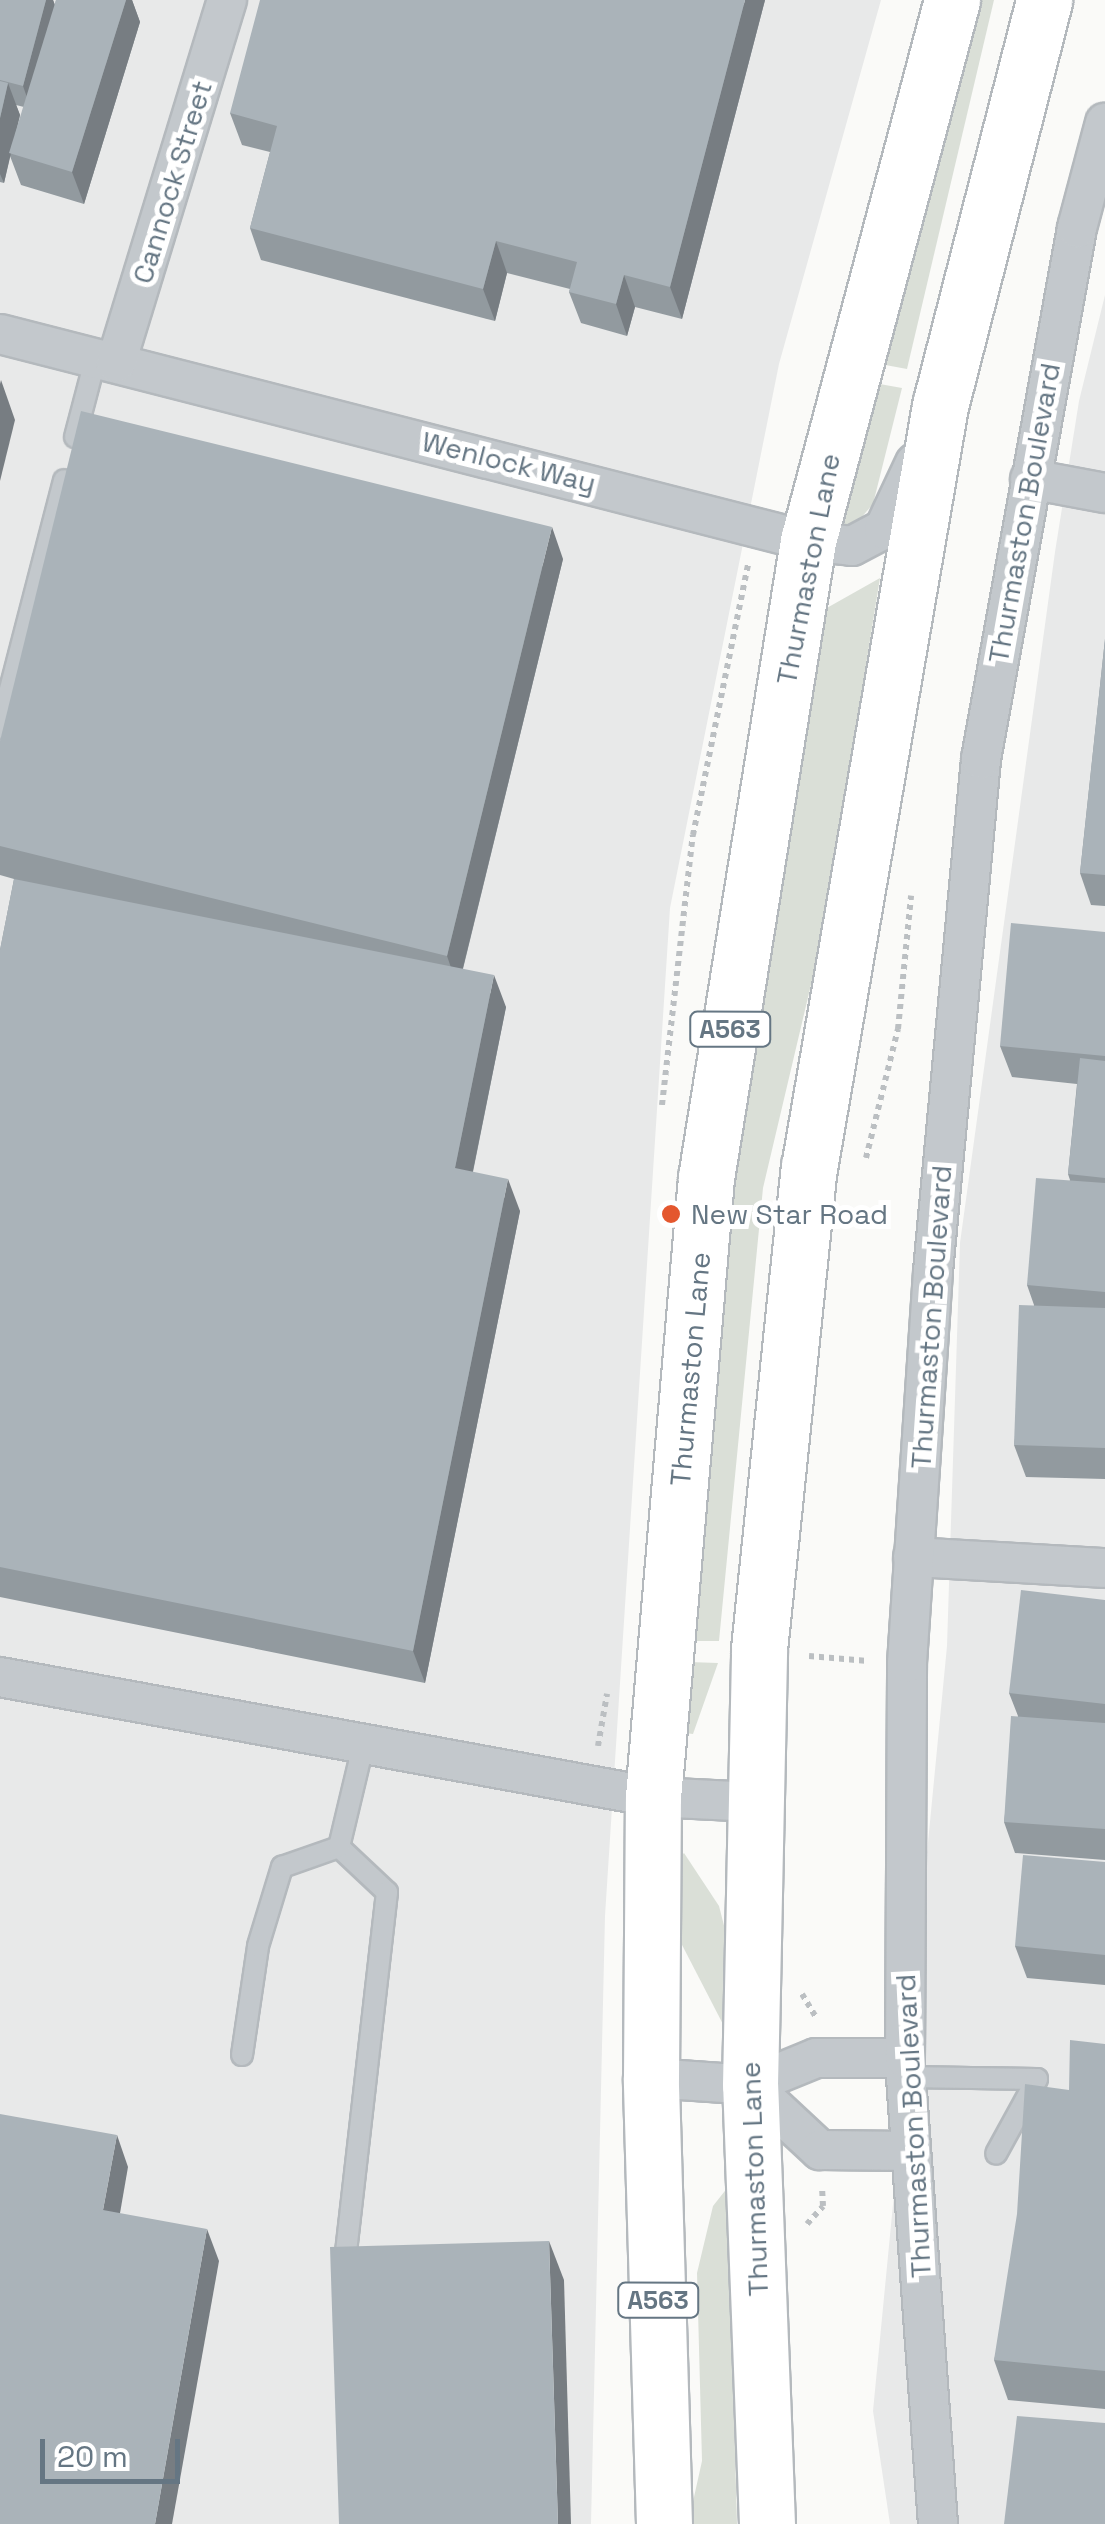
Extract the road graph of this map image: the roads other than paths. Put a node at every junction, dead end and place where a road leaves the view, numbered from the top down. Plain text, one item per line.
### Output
1 (227, 0) edge
2 (952, 0) edge
3 (1044, 0) edge
4 (1105, 123) edge
5 (0, 334) edge
6 (106, 360) junction
7 (940, 406) junction
8 (1030, 479) junction
9 (1105, 493) edge
10 (808, 542) junction
11 (0, 728) edge
12 (914, 1558) junction
13 (1105, 1568) edge
14 (0, 1677) edge
15 (364, 1746) junction
16 (652, 1797) junction
17 (755, 1802) junction
18 (339, 1847) junction
19 (242, 2054) dead end
20 (905, 2068) junction
21 (652, 2078) junction
22 (750, 2085) junction
23 (912, 2151) junction
24 (996, 2154) dead end
25 (340, 2302) edge
26 (664, 2524) edge
27 (767, 2524) edge
28 (938, 2524) edge

1 - 6 street, Cannock Street
2 - 10 highway, Thurmaston Lane / A563
3 - 7 highway, Thurmaston Lane
4 - 8 street, Thurmaston Boulevard
5 - 6 street, Wenlock Way
6 - 10 street, Wenlock Way
6 - 11 lane
7 - 10 street, Wenlock Way
7 - 17 highway, Thurmaston Lane
8 - 9 street
8 - 12 street, Thurmaston Boulevard
10 - 16 highway, Thurmaston Lane / A563
12 - 13 street
12 - 20 street, Thurmaston Boulevard
14 - 15 street
15 - 16 street
15 - 18 lane
16 - 17 street
16 - 21 highway, Thurmaston Lane / A563
17 - 22 highway, Thurmaston Lane
18 - 19 lane
18 - 25 lane
20 - 22 street
20 - 23 street, Thurmaston Boulevard
20 - 24 lane
21 - 22 street
21 - 26 highway, Thurmaston Lane / A563
22 - 23 street
22 - 27 highway, Thurmaston Lane
23 - 28 street, Thurmaston Boulevard

